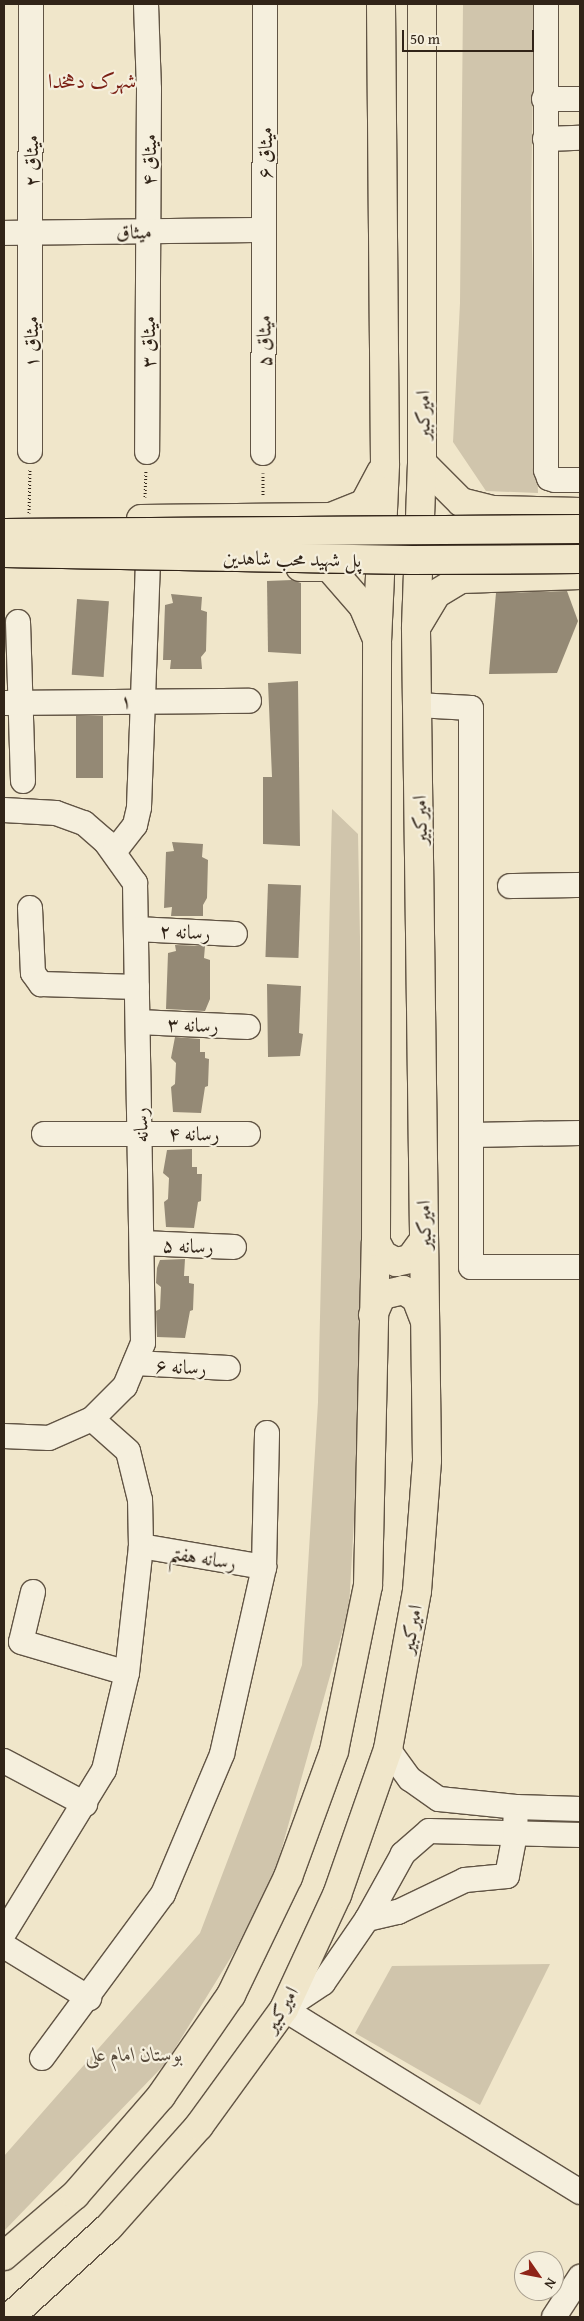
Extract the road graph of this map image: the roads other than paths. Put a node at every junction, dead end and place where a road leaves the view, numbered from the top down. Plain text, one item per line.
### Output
1 (31, 4) edge
2 (146, 4) edge
3 (265, 4) edge
4 (381, 4) edge
5 (422, 4) edge
6 (546, 4) edge
7 (544, 99) junction
8 (580, 99) edge
9 (580, 138) edge
10 (544, 139) junction
11 (264, 230) junction
12 (148, 231) junction
13 (4, 233) edge
14 (29, 233) junction
15 (30, 451) road end
16 (147, 452) road end
17 (263, 452) road end
18 (422, 463) junction
19 (385, 464) junction
20 (580, 480) edge
21 (494, 510) junction
22 (580, 512) edge
23 (331, 517) junction
24 (16, 520) edge
25 (580, 529) edge
26 (4, 533) edge
27 (4, 553) edge
28 (580, 558) edge
29 (4, 565) edge
30 (148, 565) junction
31 (329, 567) junction
32 (580, 575) edge
33 (493, 577) junction
34 (18, 622) dead end
35 (416, 627) junction
36 (377, 642) junction
37 (143, 700) junction
38 (249, 701) dead end
39 (12, 703) edge
40 (417, 705) junction
41 (23, 781) dead end
42 (4, 810) edge
43 (114, 852) junction
44 (580, 885) edge
45 (510, 886) dead end
46 (30, 908) dead end
47 (136, 929) junction
48 (235, 934) dead end
49 (137, 987) junction
50 (138, 1022) junction
51 (248, 1027) dead end
52 (140, 1132) junction
53 (580, 1133) edge
54 (44, 1134) dead end
55 (248, 1134) dead end
56 (472, 1135) junction
57 (423, 1241) junction
58 (376, 1242) junction
59 (142, 1243) junction
60 (234, 1247) dead end
61 (580, 1267) edge
62 (373, 1315) junction
63 (424, 1319) junction
64 (135, 1363) junction
65 (228, 1368) dead end
66 (92, 1419) junction
67 (267, 1433) dead end
68 (4, 1436) edge
69 (141, 1546) junction
70 (264, 1567) junction
71 (33, 1592) dead end
72 (127, 1673) junction
73 (388, 1749) junction
74 (4, 1761) edge
75 (85, 1804) junction
76 (516, 1807) junction
77 (580, 1809) edge
78 (515, 1834) junction
79 (580, 1834) edge
80 (367, 1919) junction
81 (4, 1932) edge
82 (4, 1946) edge
83 (89, 1998) junction
84 (284, 2009) junction
85 (42, 2058) dead end
86 (580, 2192) edge
87 (4, 2256) edge
88 (580, 2277) edge
89 (12, 2316) edge
90 (554, 2317) edge

1 - 14 street, میثاق ۲
2 - 12 street, میثاق ۴
3 - 11 street, میثاق ۶
4 - 19 main road, امیرکبیر
5 - 18 main road, امیرکبیر
6 - 7 street
7 - 8 street
7 - 10 street
9 - 10 street
10 - 20 street
11 - 12 street, میثاق
11 - 17 street, میثاق ۵
12 - 14 street, میثاق
12 - 16 street, میثاق ۳
13 - 14 street, میثاق
14 - 15 street, میثاق ۱
18 - 21 main road
18 - 35 main road, امیرکبیر
19 - 23 main road
19 - 36 main road, امیرکبیر
21 - 22 main road
21 - 33 main road
23 - 24 main road
23 - 31 main road
25 - 26 main road, پل شهید محب شاهدین, bridge
27 - 28 main road, پل شهید محب شاهدین, bridge
29 - 30 main road
30 - 31 main road
30 - 37 street
31 - 36 main road
32 - 33 main road
33 - 35 main road
34 - 39 street
35 - 40 main road, امیرکبیر
36 - 58 main road, امیرکبیر
37 - 38 street, ۱
37 - 39 street, ۱
37 - 43 street
39 - 41 street
40 - 56 street
40 - 57 main road, امیرکبیر
42 - 43 street, رسانه
43 - 47 street, رسانه
44 - 45 street
46 - 49 street
47 - 48 street, رسانه ۲
47 - 49 street, رسانه
49 - 50 street, رسانه
50 - 51 street, رسانه ۳
50 - 52 street, رسانه
52 - 54 street, رسانه ۴
52 - 55 street, رسانه ۴
52 - 59 street, رسانه
53 - 56 street
56 - 61 street
57 - 58 main road
57 - 63 main road, امیرکبیر
58 - 62 main road, امیرکبیر
59 - 60 street, رسانه ۵
59 - 64 street, رسانه
62 - 63 main road
62 - 87 main road, امیرکبیر
63 - 73 main road, امیرکبیر
64 - 65 street, رسانه ۶
64 - 66 street, رسانه
66 - 68 street, رسانه
66 - 69 street
67 - 70 street
69 - 70 street, رسانه هفتم
69 - 72 street
70 - 83 street
71 - 72 street
72 - 75 street
73 - 76 street
73 - 84 main road, امیرکبیر
74 - 75 street
75 - 81 street
76 - 77 street
76 - 78 street
78 - 79 street
78 - 80 street
78 - 80 street
80 - 84 street
82 - 83 street
83 - 85 street
84 - 86 street
84 - 89 main road, امیرکبیر
88 - 90 street

